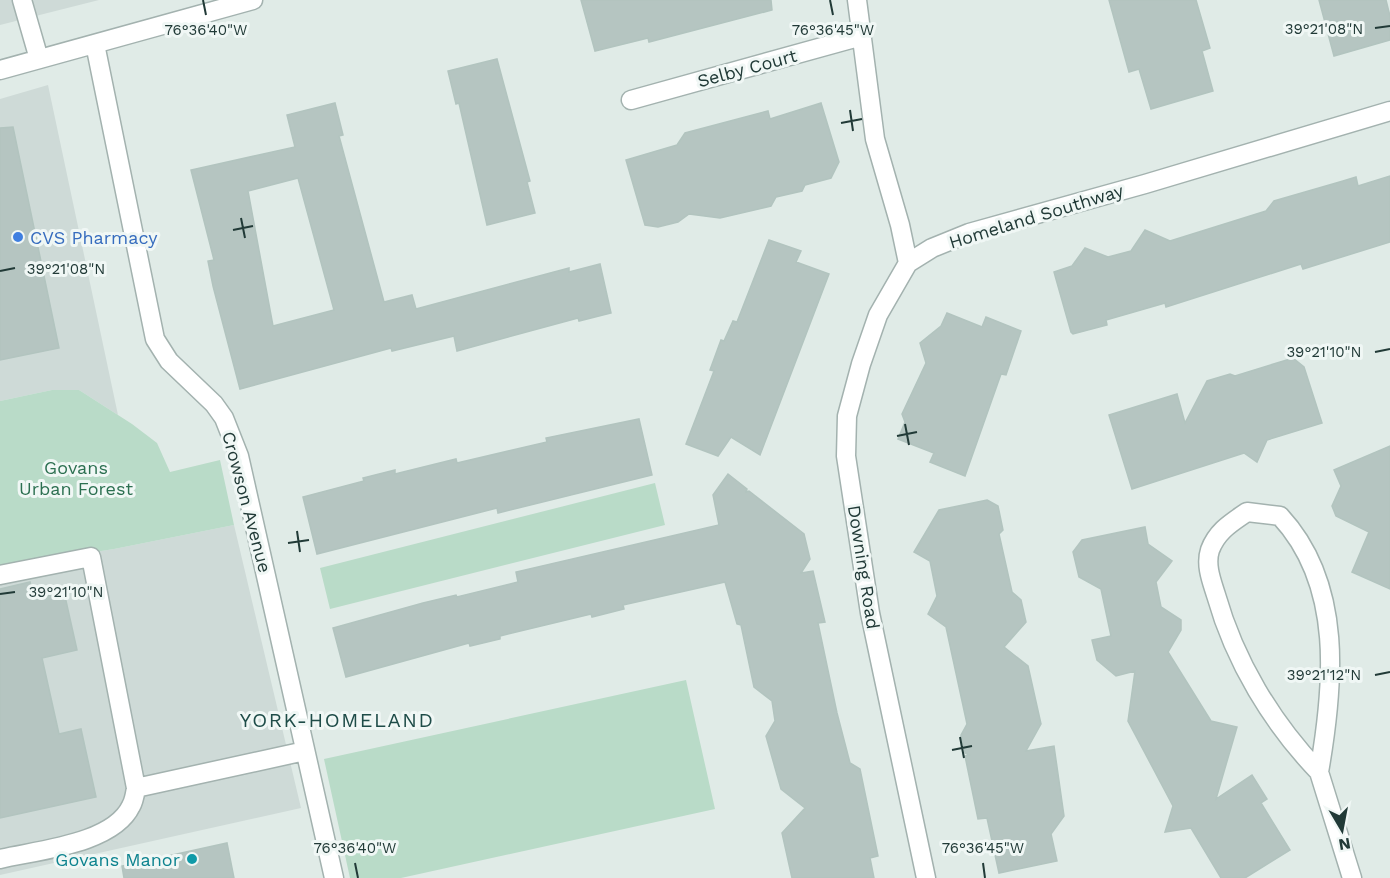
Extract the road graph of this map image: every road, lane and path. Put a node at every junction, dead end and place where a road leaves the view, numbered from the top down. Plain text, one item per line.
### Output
1 (22, 0) edge
2 (253, 0) edge
3 (857, 0) edge
4 (862, 36) junction
5 (95, 44) junction
6 (39, 59) junction
7 (0, 70) edge
8 (631, 100) dead end
9 (1390, 111) edge
10 (908, 263) junction
11 (0, 575) edge
12 (305, 750) junction
13 (1319, 772) junction
14 (136, 788) junction
15 (0, 859) edge
16 (334, 878) edge
17 (926, 878) edge
18 (1352, 878) edge

1 - 6 street
2 - 5 street
3 - 4 street
4 - 8 street, Selby Court
4 - 10 street
5 - 6 street
5 - 12 street, Crowson Avenue
6 - 7 street
9 - 10 street, Homeland Southway
10 - 17 street, Downing Road
11 - 14 street
12 - 14 street
12 - 16 street, Crowson Avenue
13 - 13 street
13 - 18 street
14 - 15 street

